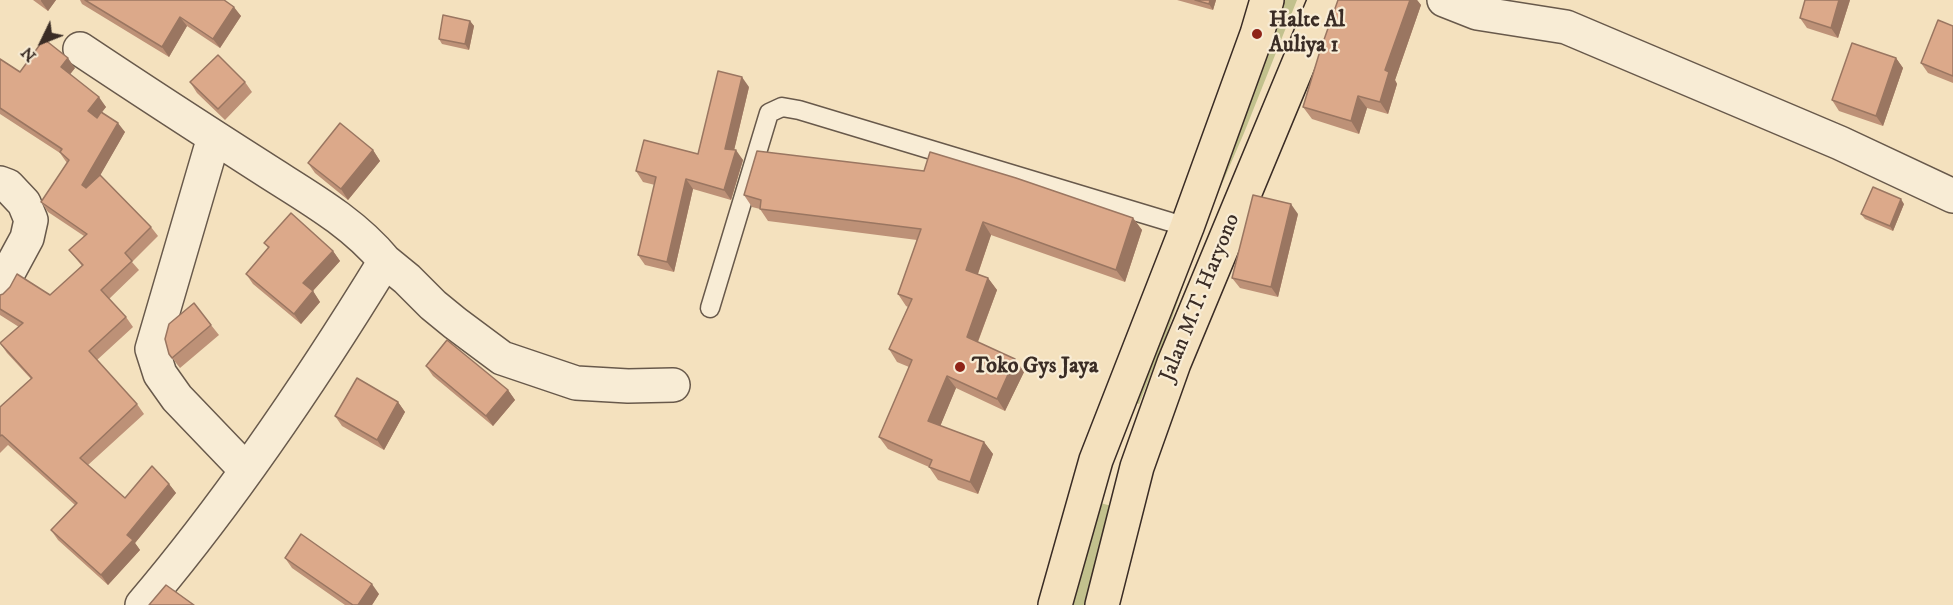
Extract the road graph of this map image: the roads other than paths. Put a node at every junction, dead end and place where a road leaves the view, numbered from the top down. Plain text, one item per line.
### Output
1 (1266, 0) edge
2 (1325, 0) edge
3 (1444, 0) edge
4 (80, 49) dead end
5 (213, 137) junction
6 (0, 183) edge
7 (1953, 196) edge
8 (1187, 227) junction
9 (385, 261) junction
10 (0, 288) edge
11 (710, 308) dead end
12 (673, 385) dead end
13 (1096, 460) junction
14 (1137, 467) junction
15 (246, 470) junction
16 (142, 605) edge
17 (1055, 605) edge
18 (1102, 605) edge

1 - 8 highway, Jalan M.T. Haryono
2 - 14 highway, Jalan M.T. Haryono
3 - 7 street
4 - 5 street
5 - 9 street
5 - 15 street
6 - 10 street
8 - 11 lane
8 - 13 highway, Jalan M.T. Haryono
9 - 12 street
9 - 15 street
13 - 14 highway
13 - 17 highway, Jalan M.T. Haryono
14 - 18 highway, Jalan M.T. Haryono
15 - 16 street

